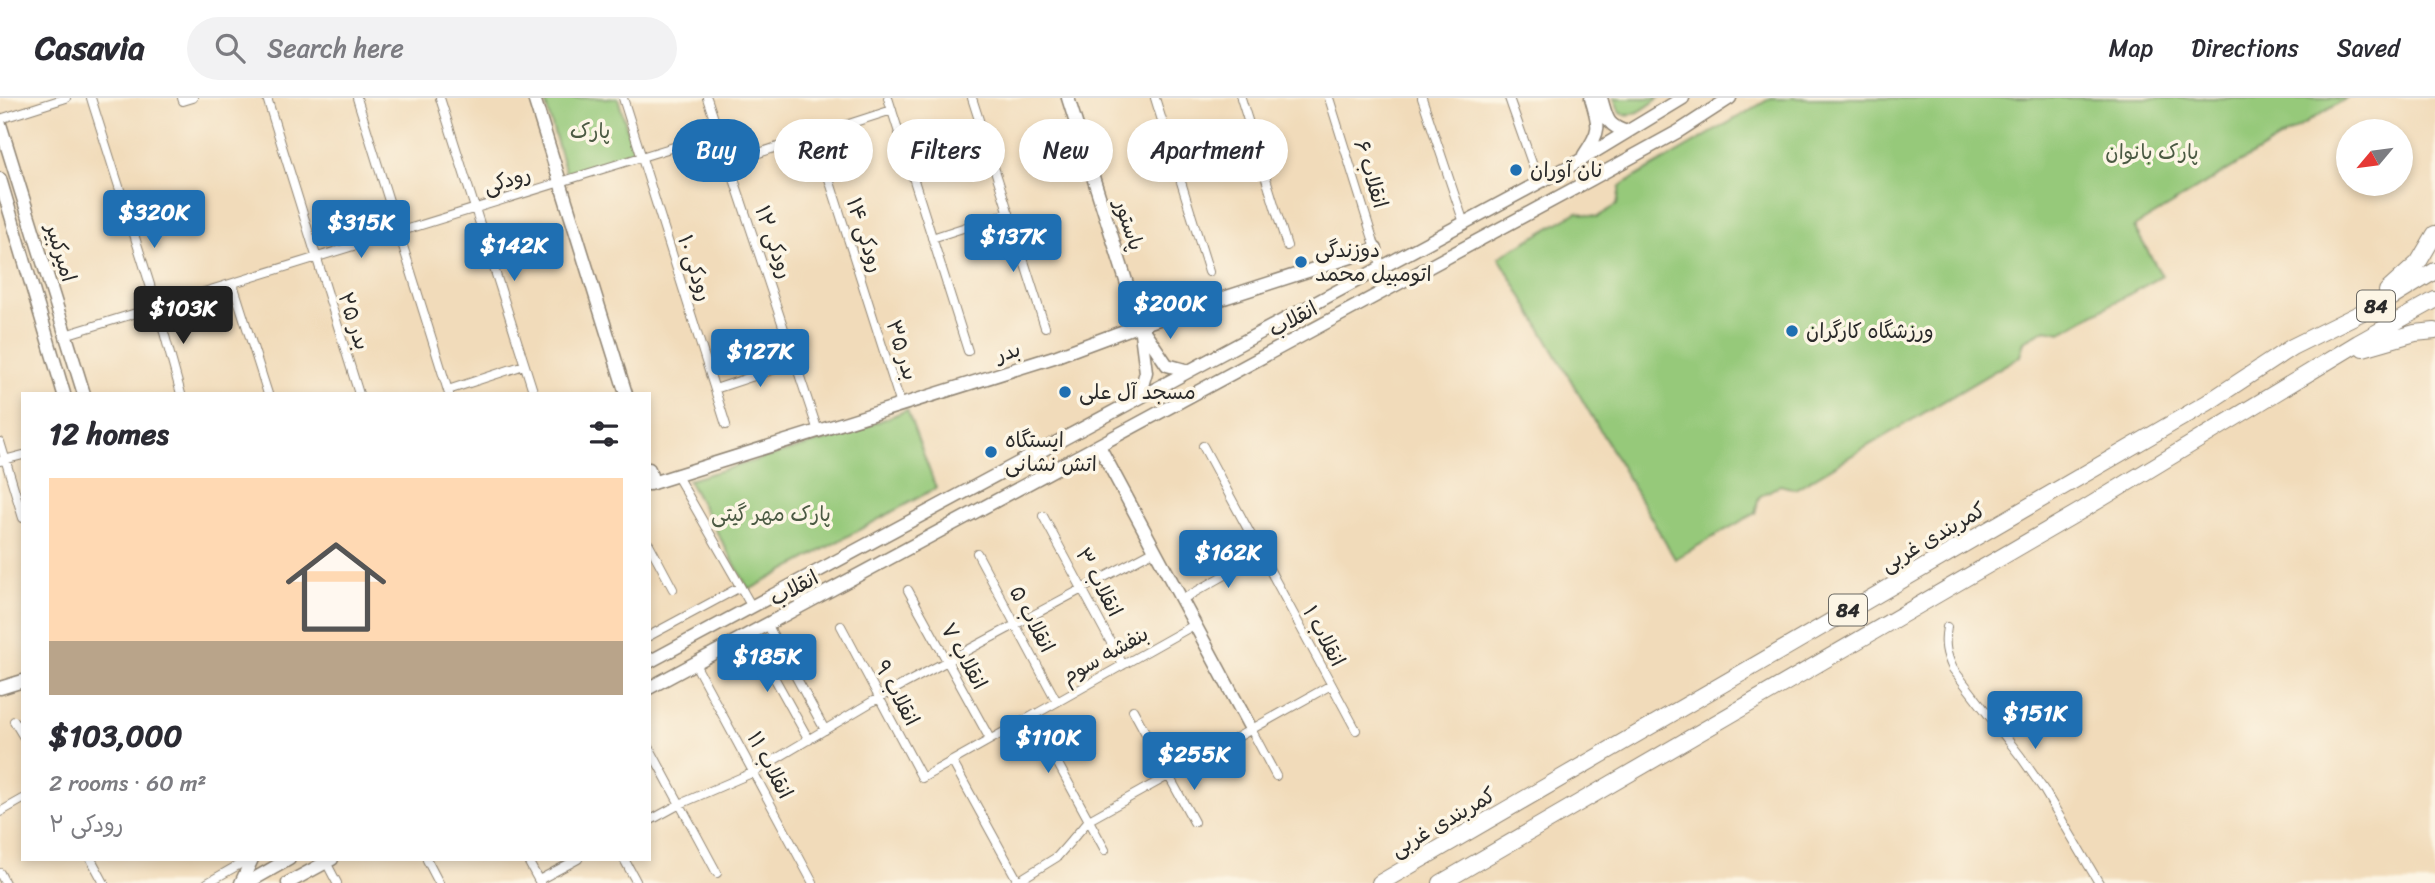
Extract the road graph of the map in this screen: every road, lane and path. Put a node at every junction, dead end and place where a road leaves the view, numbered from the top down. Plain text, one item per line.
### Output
1 (66, 98) edge
2 (91, 98) edge
3 (182, 98) edge
4 (193, 98) edge
5 (267, 98) edge
6 (357, 98) edge
7 (534, 98) edge
8 (623, 98) edge
9 (707, 98) edge
10 (888, 98) edge
11 (972, 98) edge
12 (1068, 98) edge
13 (1155, 98) edge
14 (1241, 98) edge
15 (1329, 98) edge
16 (1422, 98) edge
17 (1509, 98) edge
18 (1591, 98) edge
19 (1601, 98) edge
20 (1683, 98) edge
21 (1730, 98) edge
22 (440, 99) edge
23 (892, 110) junction
24 (714, 119) edge
25 (864, 119) edge
26 (1162, 119) edge
27 (1247, 119) edge
28 (0, 121) edge
29 (1627, 132) junction
30 (672, 148) edge
31 (642, 157) junction
32 (1579, 161) junction
33 (0, 179) edge
34 (562, 181) junction
35 (734, 182) edge
36 (830, 182) edge
37 (1182, 182) edge
38 (1267, 182) edge
39 (1539, 183) junction
40 (475, 209) junction
41 (1009, 213) junction
42 (1464, 223) junction
43 (398, 233) junction
44 (2435, 234) edge
45 (932, 237) junction
46 (1287, 246) dead end
47 (1376, 249) junction
48 (316, 259) junction
49 (1381, 268) junction
50 (46, 270) junction
51 (2435, 271) edge
52 (1209, 272) dead end
53 (30, 275) junction
54 (233, 284) junction
55 (2435, 300) edge
56 (870, 306) joint
57 (158, 307) junction
58 (2362, 313) junction
59 (1140, 324) junction
60 (1045, 327) dead end
61 (2435, 331) edge
62 (65, 335) junction
63 (968, 351) dead end
64 (2341, 355) junction
65 (796, 362) junction
66 (524, 365) junction
67 (1189, 371) junction
68 (715, 389) junction
69 (63, 392) edge
70 (83, 392) edge
71 (180, 392) edge
72 (267, 392) edge
73 (358, 392) edge
74 (449, 392) edge
75 (533, 392) edge
76 (625, 392) edge
77 (1129, 404) junction
78 (901, 405) junction
79 (726, 425) dead end
80 (818, 431) junction
81 (0, 442) edge
82 (1099, 446) junction
83 (1203, 446) dead end
84 (21, 455) edge
85 (3, 461) edge
86 (677, 475) junction
87 (651, 484) edge
88 (21, 512) edge
89 (1043, 516) dead end
90 (651, 550) edge
91 (1155, 550) junction
92 (977, 553) dead end
93 (1261, 555) junction
94 (740, 587) junction
95 (673, 589) dead end
96 (1082, 589) junction
97 (908, 590) dead end
98 (1181, 600) junction
99 (752, 607) junction
100 (768, 624) junction
101 (1016, 625) junction
102 (1194, 625) junction
103 (841, 626) dead end
104 (1947, 627) dead end
105 (750, 634) junction
106 (651, 635) edge
107 (947, 662) junction
108 (651, 663) edge
109 (695, 664) junction
110 (1123, 665) junction
111 (21, 682) edge
112 (654, 685) edge
113 (1331, 685) junction
114 (0, 688) edge
115 (880, 697) junction
116 (1057, 702) junction
117 (1133, 710) dead end
118 (1032, 716) junction
119 (14, 720) dead end
120 (1251, 729) junction
121 (825, 730) junction
122 (1356, 730) dead end
123 (21, 732) edge
124 (990, 739) junction
125 (809, 740) junction
126 (651, 751) edge
127 (952, 761) junction
128 (754, 772) junction
129 (1169, 776) junction
130 (1276, 776) dead end
131 (922, 778) joint
132 (21, 800) edge
133 (680, 804) junction
134 (0, 811) edge
135 (651, 820) edge
136 (1089, 820) junction
137 (1194, 822) dead end
138 (1105, 850) dead end
139 (92, 861) edge
140 (247, 861) edge
141 (250, 861) edge
142 (329, 861) edge
143 (428, 861) edge
144 (528, 861) edge
145 (575, 861) edge
146 (625, 861) edge
147 (281, 862) edge
148 (0, 873) edge
149 (718, 873) dead end
150 (539, 882) edge
151 (1017, 882) edge
152 (5, 883) edge
153 (104, 883) edge
154 (206, 883) edge
155 (241, 883) edge
156 (247, 883) edge
157 (288, 883) edge
158 (337, 883) edge
159 (439, 883) edge
160 (637, 883) edge
161 (813, 883) edge
162 (1380, 883) edge
163 (1441, 883) edge
164 (2099, 883) edge

1 - 28 street
2 - 57 street
3 - 4 street
5 - 48 street, بدر ۲۵
6 - 43 street
7 - 34 main road
8 - 31 street, رودکی ۱۰
9 - 24 street, رودکی ۱۲
10 - 23 street
11 - 41 street
12 - 59 main road, پاستور
13 - 26 street
14 - 27 street
15 - 47 street, انقلاب ۶
16 - 42 street
17 - 39 street
18 - 32 main road
19 - 29 main road
20 - 29 main road, انقلاب
21 - 82 main road, انقلاب
22 - 40 street
23 - 25 street
23 - 45 street
28 - 50 main road, امیرکبیر
29 - 32 main road, انقلاب
30 - 31 street, رودکی
31 - 34 street, رودکی
31 - 68 street, رودکی ۱۰
32 - 39 main road, انقلاب
33 - 53 main road, امیرکبیر
34 - 40 street, رودکی
34 - 76 main road
35 - 65 street, رودکی ۱۲
36 - 56 street, رودکی ۱۴
37 - 52 street
38 - 46 street
39 - 42 main road, انقلاب
40 - 43 street, رودکی
40 - 66 street
41 - 45 street
41 - 60 street
42 - 49 main road, انقلاب
43 - 48 street, رودکی
43 - 74 street
44 - 58 highway
45 - 63 street
47 - 49 street, انقلاب ۶
47 - 59 main road, بدر
48 - 54 street, رودکی
48 - 73 street, بدر ۲۵
49 - 67 main road, انقلاب
50 - 53 main road
50 - 62 main road, امیرکبیر
51 - 58 highway, کمربندی غربی / 84
53 - 69 main road, امیرکبیر
54 - 57 street, رودکی
54 - 72 street
55 - 64 highway, 84
56 - 78 street, بدر ۳۵
57 - 62 street, رودکی
57 - 71 street
58 - 162 highway, کمربندی غربی / 84
59 - 67 main road
59 - 77 main road
59 - 78 main road, بدر
61 - 64 highway
62 - 70 main road, امیرکبیر
64 - 163 highway, 84
65 - 68 street
65 - 80 street, رودکی ۱۲
66 - 74 street
66 - 75 street
67 - 77 main road, انقلاب
68 - 79 street, رودکی ۱۰
77 - 99 main road, انقلاب
78 - 80 main road, بدر
80 - 86 main road, بدر
81 - 85 street
82 - 91 main road
82 - 100 main road, انقلاب
83 - 93 street, انقلاب ۱
84 - 85 street
85 - 88 street
86 - 87 main road, بدر
86 - 94 street
89 - 96 street, انقلاب ۳
90 - 95 street
91 - 96 street
91 - 98 main road
92 - 101 street, انقلاب ۵
93 - 98 street
93 - 113 street, انقلاب ۱
94 - 99 street
94 - 106 street
96 - 101 street
96 - 110 street, انقلاب ۳
97 - 107 street, انقلاب ۷
98 - 102 main road
99 - 108 main road, انقلاب
100 - 105 main road, انقلاب
100 - 121 street
101 - 107 street
101 - 116 street, انقلاب ۵
102 - 110 street, بنفشه سوم
102 - 120 main road
103 - 115 street, انقلاب ۹
104 - 164 street
105 - 109 main road, انقلاب
105 - 125 street
107 - 115 street
107 - 124 street, انقلاب ۷
109 - 112 main road, انقلاب
109 - 128 street, انقلاب ۱۱
110 - 116 street, بنفشه سوم
111 - 114 main road
113 - 120 street
113 - 122 street, انقلاب ۱
115 - 121 street
115 - 131 street, انقلاب ۹
116 - 118 street, بنفشه سوم
117 - 129 street
118 - 124 street, بنفشه سوم
118 - 136 street
119 - 123 street
120 - 129 street
120 - 130 street
121 - 125 street
124 - 127 street, بنفشه سوم
125 - 128 street
126 - 133 street
127 - 131 street, بنفشه سوم
127 - 151 street
128 - 133 street
128 - 161 street, انقلاب ۱۱
129 - 136 street
129 - 137 street
132 - 134 street
133 - 135 street
133 - 149 street
136 - 138 street
136 - 151 street
139 - 153 street
140 - 154 street
141 - 155 main road
142 - 157 main road
142 - 158 street
143 - 159 street
144 - 150 street
145 - 150 street
146 - 160 street
147 - 156 main road
148 - 152 street

